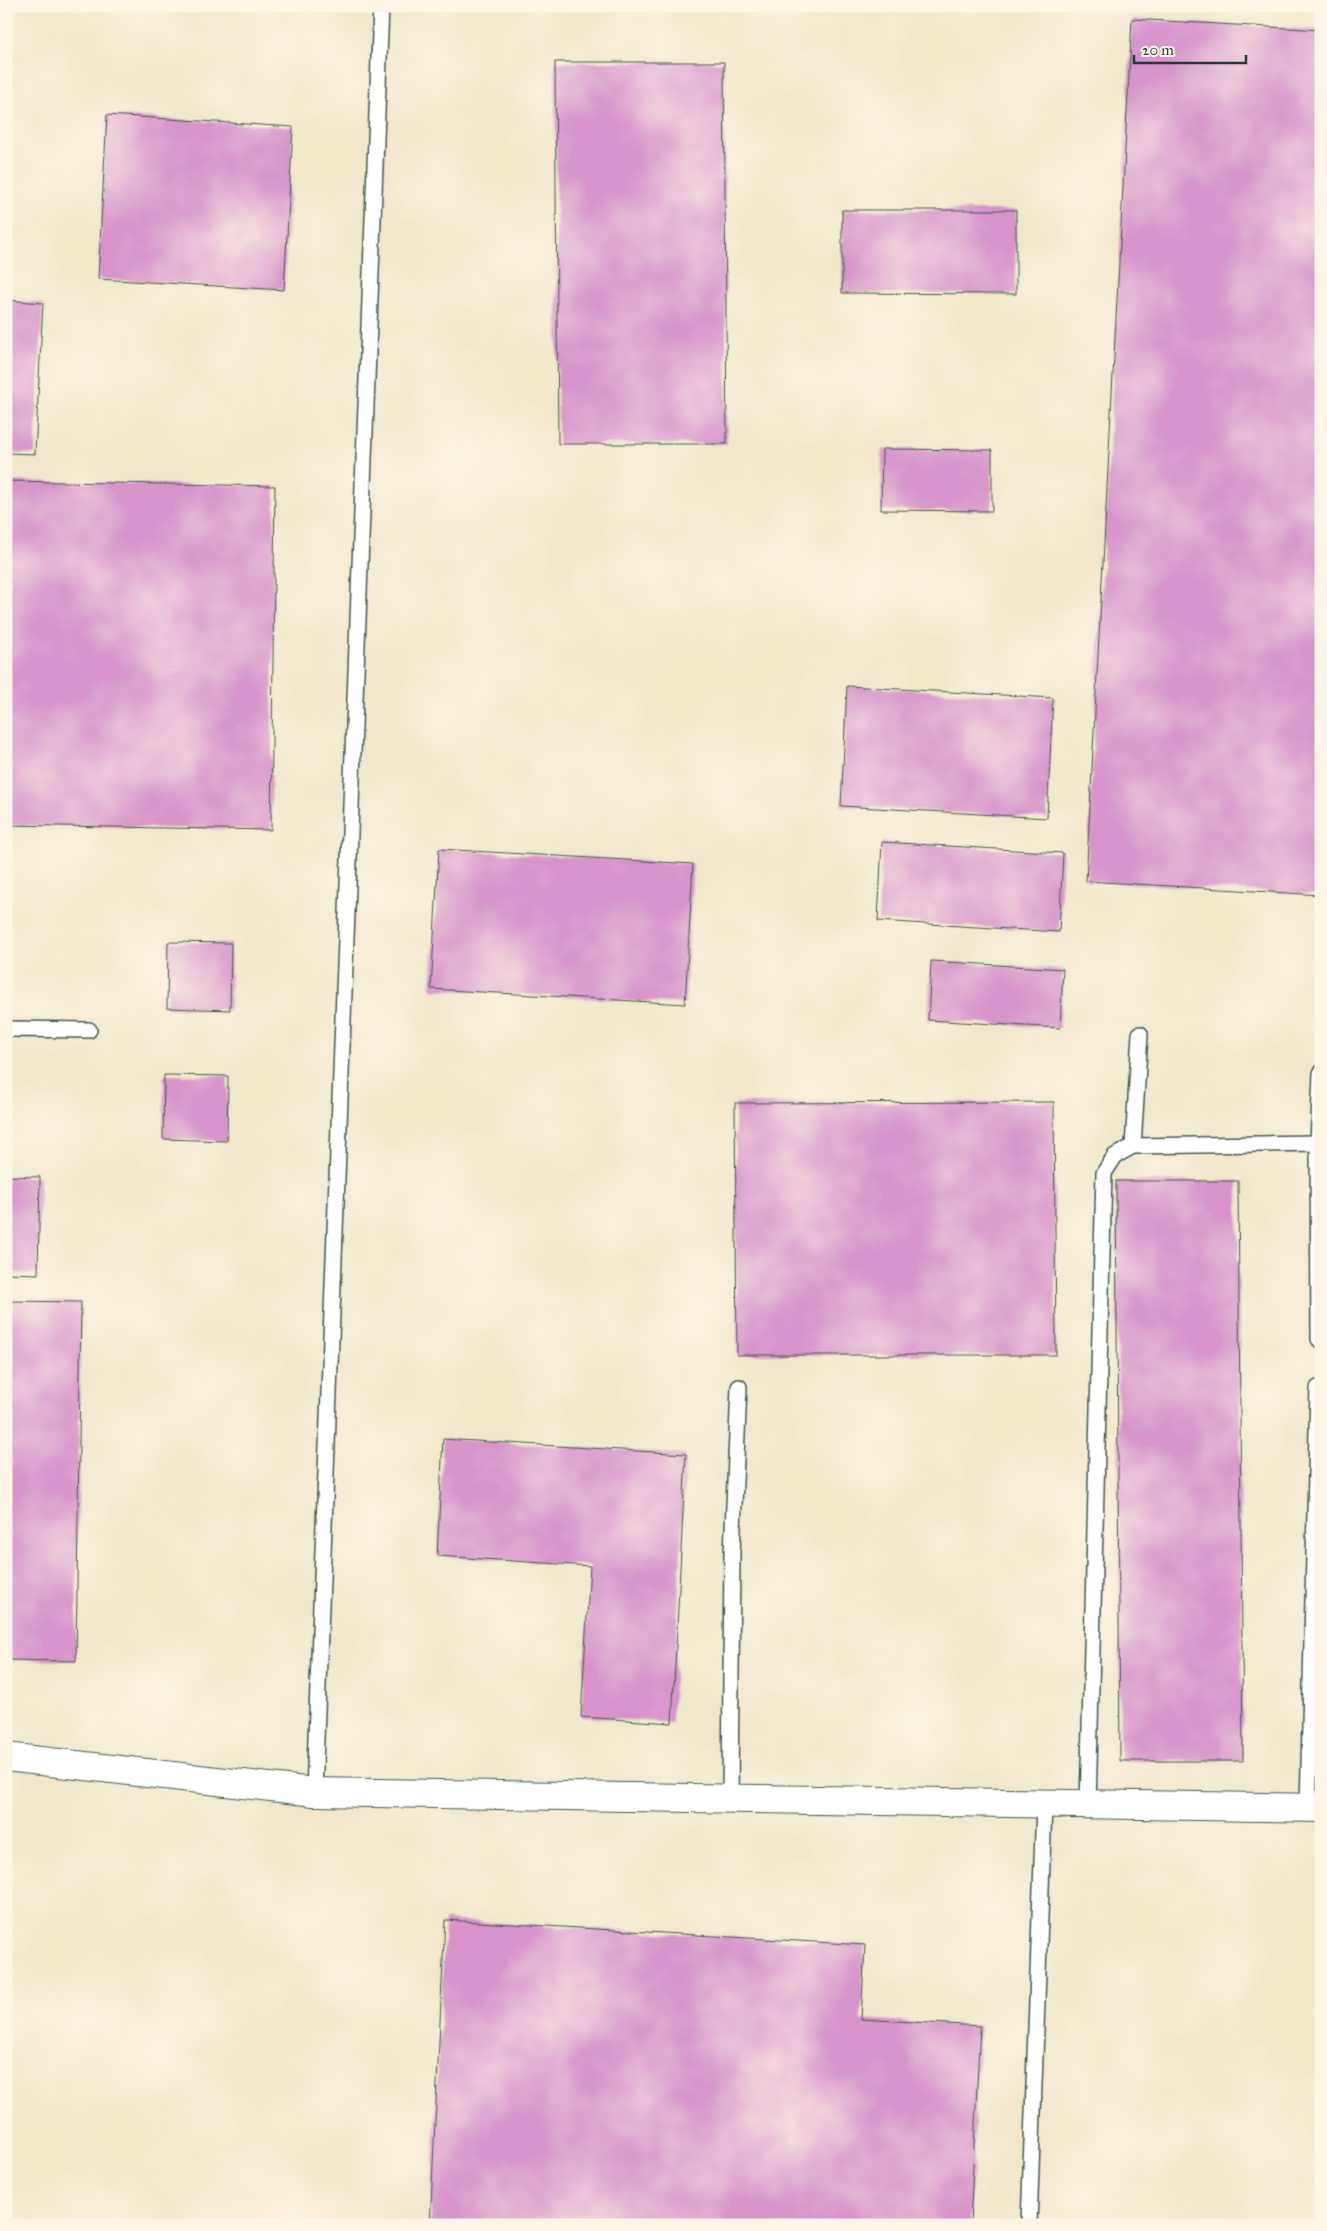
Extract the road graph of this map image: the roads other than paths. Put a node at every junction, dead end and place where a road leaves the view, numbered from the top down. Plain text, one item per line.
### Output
1 (381, 6) edge
2 (6, 1030) edge
3 (90, 1030) dead end
4 (1140, 1034) dead end
5 (1321, 1073) edge
6 (1318, 1143) junction
7 (1133, 1146) junction
8 (1320, 1339) dead end
9 (739, 1387) dead end
10 (1318, 1388) dead end
11 (6, 1758) edge
12 (314, 1792) junction
13 (730, 1799) junction
14 (1044, 1805) junction
15 (1088, 1806) junction
16 (1314, 1808) edge
17 (1029, 2225) edge

1 - 12 lane
2 - 3 lane
4 - 7 lane
5 - 6 lane
6 - 7 lane
6 - 8 lane
7 - 15 lane
9 - 13 lane
10 - 16 lane
11 - 12 street
12 - 13 street
13 - 14 street
14 - 15 street
14 - 17 lane
15 - 16 street

